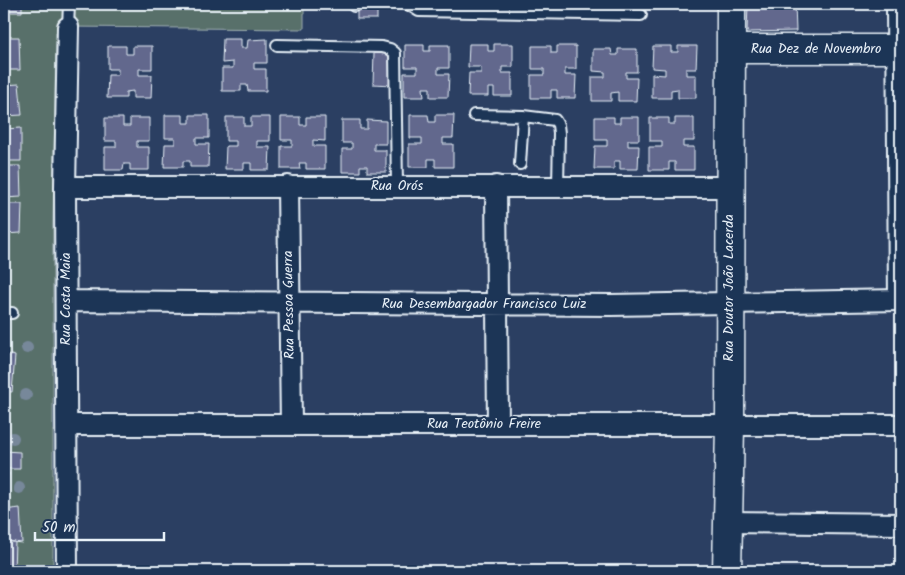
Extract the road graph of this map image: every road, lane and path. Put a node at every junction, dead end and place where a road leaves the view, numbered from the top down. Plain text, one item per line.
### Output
1 (69, 4) edge
2 (408, 4) edge
3 (731, 4) edge
4 (897, 4) edge
5 (641, 15) dead end
6 (68, 27) joint
7 (277, 45) dead end
8 (731, 49) junction
9 (899, 49) edge
10 (474, 115) dead end
11 (523, 116) junction
12 (520, 164) dead end
13 (288, 186) junction
14 (397, 186) junction
15 (496, 186) junction
16 (558, 186) junction
17 (65, 187) junction
18 (729, 187) junction
19 (900, 300) edge
20 (66, 301) junction
21 (289, 303) junction
22 (497, 304) junction
23 (729, 304) junction
24 (291, 424) junction
25 (498, 424) junction
26 (67, 425) junction
27 (901, 425) edge
28 (730, 426) junction
29 (728, 522) junction
30 (901, 524) edge
31 (67, 571) edge
32 (727, 571) edge

1 - 6 lane
2 - 5 lane
3 - 8 main road, Rua Doutor João Lacerda
4 - 9 street
6 - 17 street, Rua Costa Maia
7 - 14 lane
8 - 9 main road, Rua Dez de Novembro
8 - 18 main road, Rua Doutor João Lacerda
9 - 19 street
10 - 11 lane
11 - 12 lane
11 - 16 lane
13 - 14 street, Rua Orós
13 - 17 street, Rua Orós
13 - 21 street, Rua Pessoa Guerra
14 - 15 street, Rua Orós
15 - 16 street, Rua Orós
15 - 22 street
16 - 18 street, Rua Orós
17 - 20 street, Rua Costa Maia
18 - 23 main road, Rua Doutor João Lacerda
19 - 23 street, Rua Desembargador Francisco Luiz
20 - 21 street, Rua Desembargador Francisco Luiz
20 - 26 street, Rua Costa Maia
21 - 22 street, Rua Desembargador Francisco Luiz
21 - 24 street, Rua Pessoa Guerra
22 - 23 street, Rua Desembargador Francisco Luiz
22 - 25 street
23 - 28 main road, Rua Doutor João Lacerda
24 - 25 street, Rua Teotônio Freire
24 - 26 street, Rua Teotônio Freire
25 - 28 street, Rua Teotônio Freire
26 - 31 street, Rua Costa Maia
27 - 28 street, Rua Teotônio Freire
28 - 29 main road, Rua Doutor João Lacerda
29 - 30 street
29 - 32 main road, Rua Doutor João Lacerda

